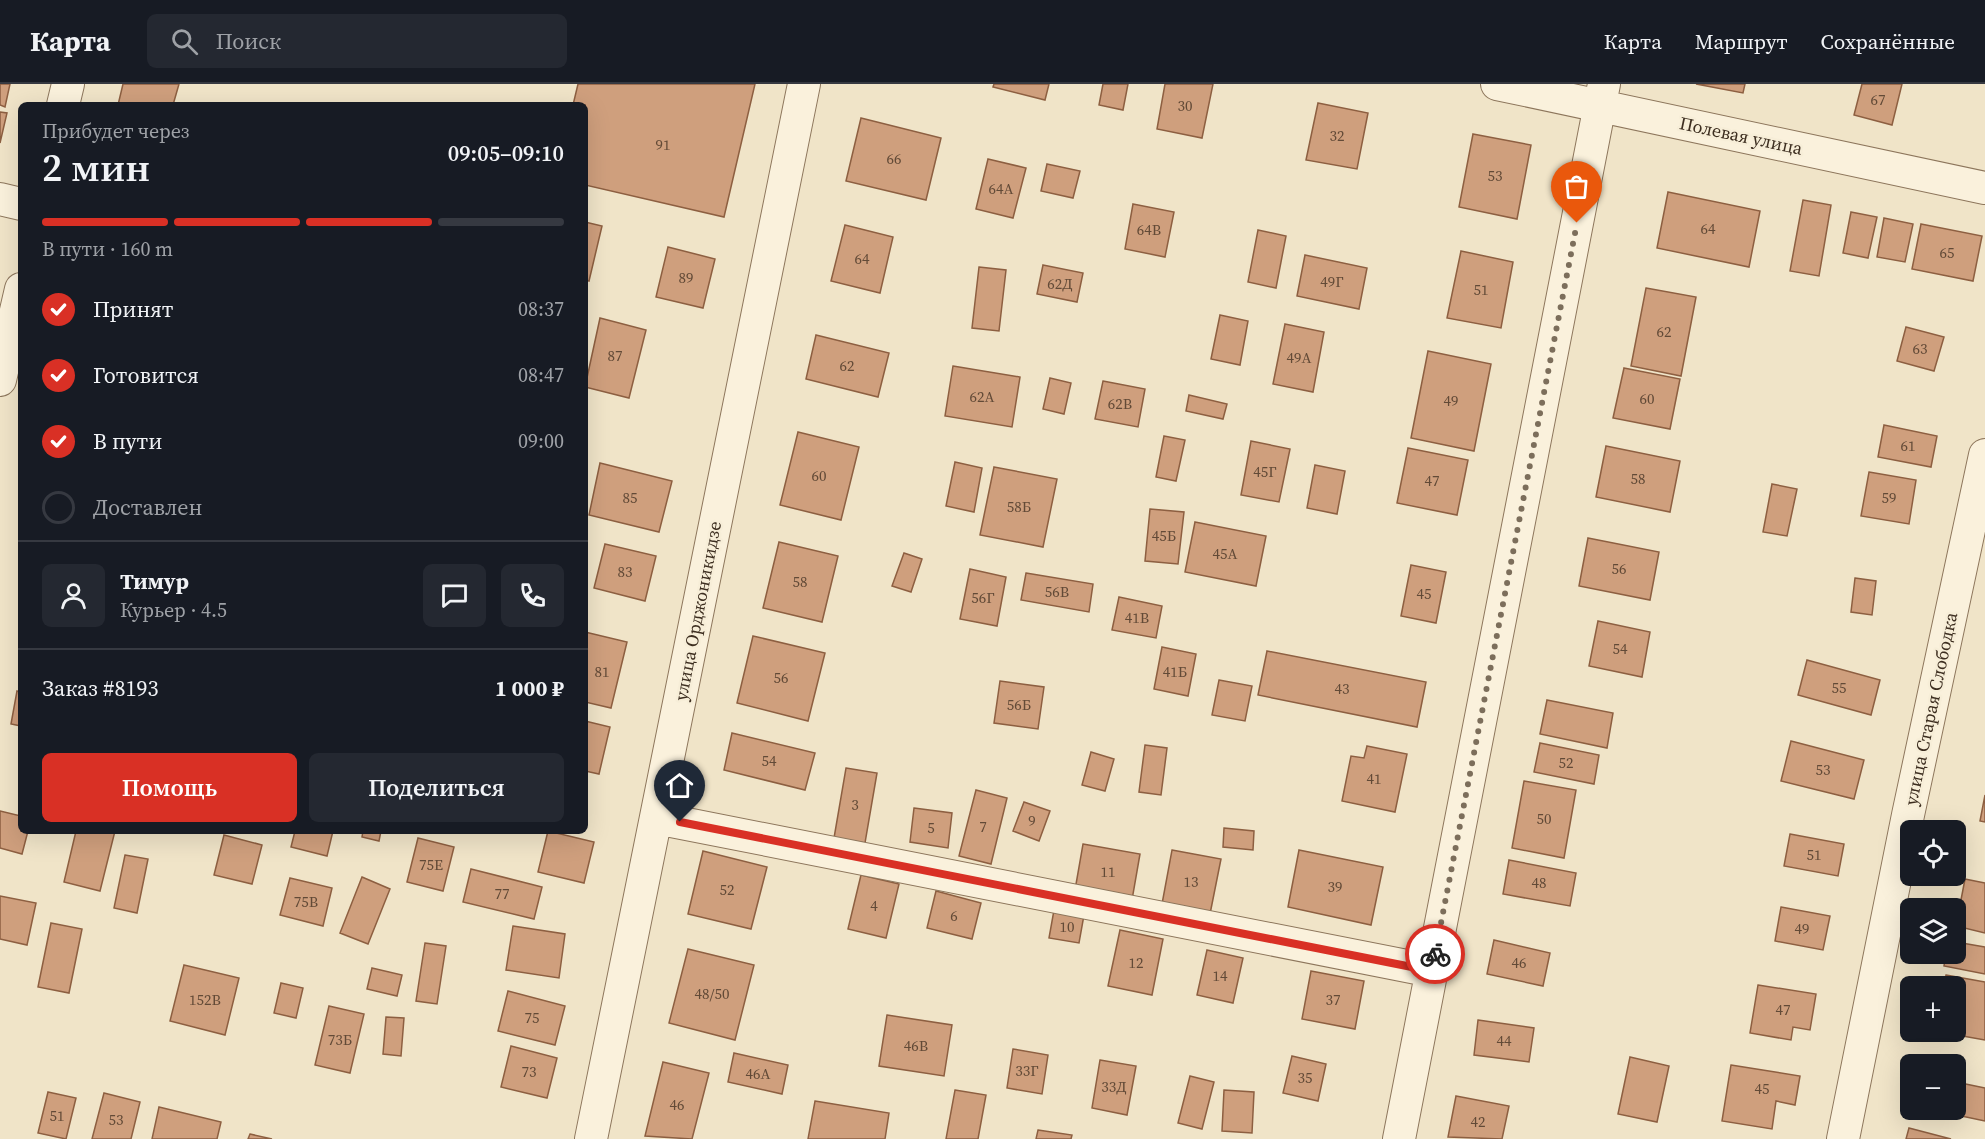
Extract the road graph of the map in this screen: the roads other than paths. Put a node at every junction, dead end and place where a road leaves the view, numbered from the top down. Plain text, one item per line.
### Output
1 (68, 84) edge
2 (804, 84) edge
3 (1497, 84) edge
4 (1602, 95) edge
5 (64, 102) edge
6 (1985, 188) edge
7 (0, 199) edge
8 (18, 203) edge
9 (18, 302) edge
10 (0, 380) edge
11 (1985, 455) edge
12 (656, 818) junction
13 (1432, 971) junction
14 (591, 1139) edge
15 (1399, 1139) edge
16 (1843, 1139) edge

1 - 5 street
2 - 12 street, улица Орджоникидзе
3 - 4 street, Полевая улица
4 - 6 street, Полевая улица
4 - 13 street
7 - 8 street
9 - 10 street
11 - 16 street, улица Старая Слободка
12 - 13 street
12 - 14 street, улица Орджоникидзе
13 - 15 street

